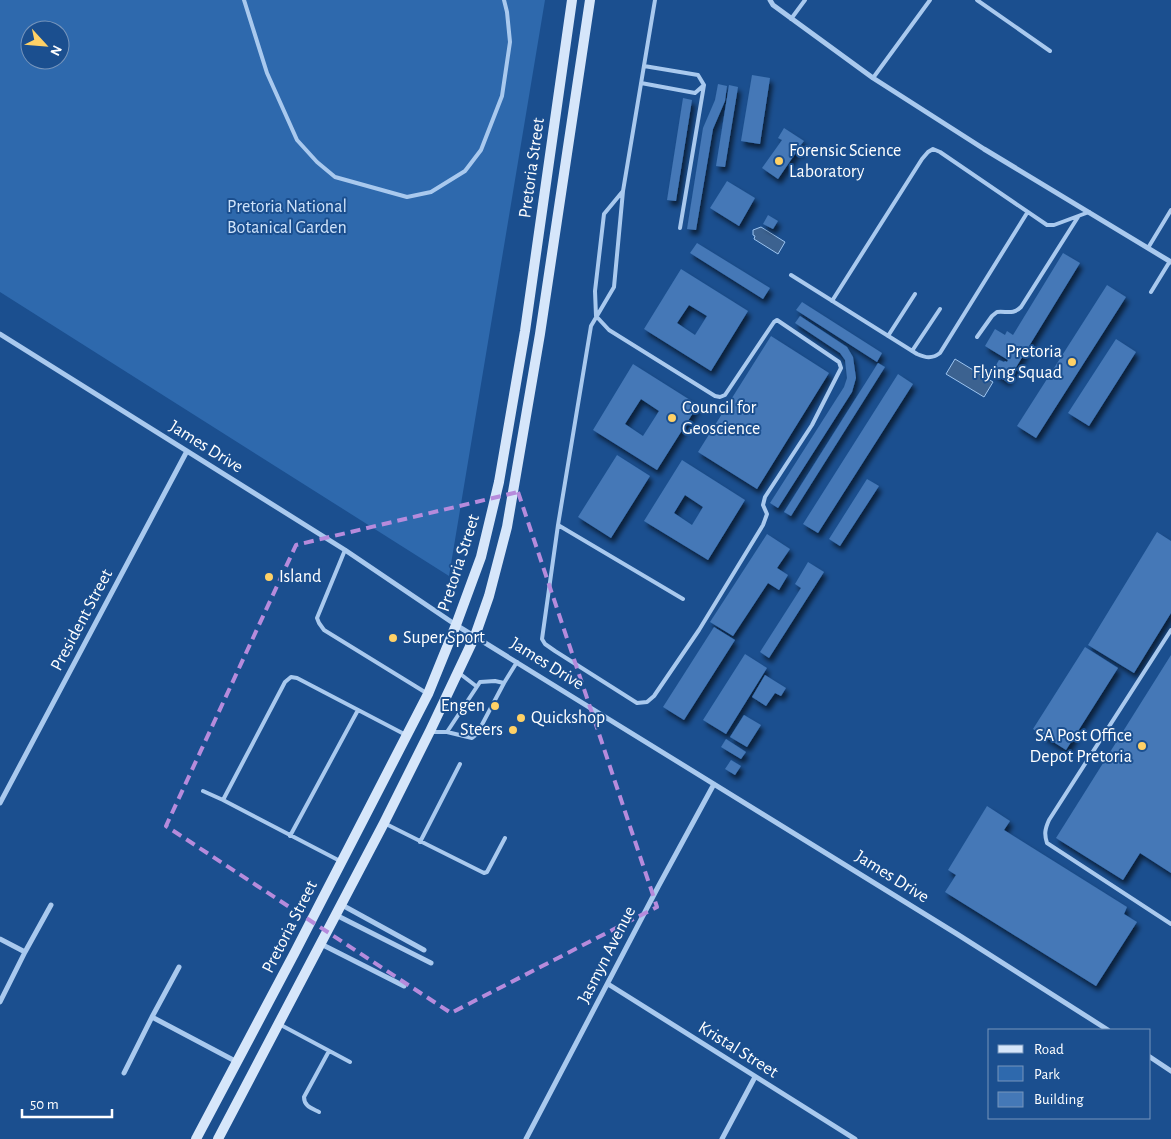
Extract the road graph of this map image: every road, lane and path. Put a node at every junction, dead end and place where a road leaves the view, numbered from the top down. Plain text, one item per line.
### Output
1 (244, 0) edge
2 (504, 0) edge
3 (572, 0) edge
4 (590, 0) edge
5 (655, 0) edge
6 (770, 0) edge
7 (804, 0) edge
8 (930, 0) edge
9 (977, 0) edge
10 (791, 19) junction
11 (1050, 51) dead end
12 (644, 66) junction
13 (873, 78) junction
14 (641, 83) junction
15 (704, 85) junction
16 (624, 191) junction
17 (1171, 210) edge
18 (1089, 212) junction
19 (1027, 213) junction
20 (1078, 217) junction
21 (680, 228) dead end
22 (1148, 248) junction
23 (1171, 262) edge
24 (791, 275) dead end
25 (1151, 292) dead end
26 (915, 294) dead end
27 (832, 301) junction
28 (940, 308) dead end
29 (596, 316) junction
30 (0, 334) edge
31 (888, 336) junction
32 (977, 337) dead end
33 (912, 351) junction
34 (187, 451) junction
35 (558, 525) junction
36 (345, 550) junction
37 (683, 599) dead end
38 (456, 624) junction
39 (1171, 630) edge
40 (475, 636) junction
41 (517, 662) junction
42 (459, 673) junction
43 (504, 684) junction
44 (476, 686) junction
45 (428, 694) junction
46 (358, 710) junction
47 (430, 732) junction
48 (447, 732) junction
49 (406, 735) junction
50 (460, 764) dead end
51 (714, 784) junction
52 (203, 791) dead end
53 (223, 800) junction
54 (0, 802) edge
55 (384, 823) junction
56 (290, 836) junction
57 (505, 838) dead end
58 (420, 842) junction
59 (342, 862) junction
60 (51, 905) dead end
61 (342, 905) junction
62 (336, 915) junction
63 (1171, 924) edge
64 (0, 939) edge
65 (322, 944) junction
66 (424, 950) dead end
67 (25, 952) junction
68 (431, 963) dead end
69 (179, 967) dead end
70 (608, 984) junction
71 (404, 986) dead end
72 (0, 1002) edge
73 (152, 1017) junction
74 (279, 1024) junction
75 (1106, 1029) edge
76 (329, 1051) junction
77 (1151, 1058) edge
78 (237, 1062) junction
79 (350, 1062) dead end
80 (1171, 1071) edge
81 (124, 1073) dead end
82 (755, 1077) junction
83 (318, 1112) dead end
84 (196, 1139) edge
85 (218, 1139) edge
86 (526, 1139) edge
87 (722, 1139) edge
88 (855, 1139) edge

1 - 2 lane
3 - 38 main road, Pretoria Street
4 - 40 main road, Pretoria Street
5 - 12 lane
6 - 10 street
7 - 10 lane
8 - 13 lane
9 - 11 lane
10 - 13 street
12 - 14 lane
12 - 15 lane
13 - 18 street
14 - 15 lane
14 - 16 lane
15 - 21 lane
16 - 29 lane
16 - 29 lane
17 - 22 lane
18 - 20 lane
18 - 22 street
19 - 20 lane
19 - 27 lane
19 - 33 lane
20 - 32 lane
22 - 23 street
23 - 25 lane
24 - 27 lane
26 - 31 lane
27 - 31 lane
28 - 33 lane
29 - 35 lane
29 - 35 lane
30 - 34 street, James Drive
31 - 33 lane
34 - 36 street, James Drive
34 - 54 street, President Street
35 - 37 lane
36 - 38 street, James Drive
36 - 45 lane
38 - 40 street, James Drive
38 - 45 main road, Pretoria Street
39 - 63 lane
40 - 41 street, James Drive
40 - 42 main road, Pretoria Street
41 - 43 lane
41 - 51 street, James Drive
42 - 44 lane
42 - 47 main road, Pretoria Street
43 - 44 lane
43 - 48 lane
44 - 48 lane
45 - 49 main road, Pretoria Street
46 - 49 lane
46 - 53 lane
46 - 56 lane
47 - 48 lane
47 - 55 main road, Pretoria Street
49 - 59 main road, Pretoria Street
50 - 58 lane
51 - 70 street, Jasmyn Avenue
51 - 75 street, James Drive
52 - 53 lane
53 - 56 lane
55 - 58 lane
55 - 61 main road, Pretoria Street
56 - 59 lane
57 - 58 lane
59 - 78 main road, Pretoria Street
60 - 67 street
61 - 62 main road, Pretoria Street
61 - 66 street
62 - 65 main road, Pretoria Street
62 - 68 street
64 - 67 street
65 - 71 street
65 - 74 main road, Pretoria Street
67 - 72 street
69 - 73 street
70 - 82 street, Kristal Street
70 - 86 street, Jasmyn Avenue
73 - 78 street
73 - 81 street
74 - 76 lane
74 - 85 main road, Pretoria Street
76 - 79 lane
76 - 83 lane
77 - 80 street
78 - 84 main road, Pretoria Street
82 - 87 street
82 - 88 street, Kristal Street

